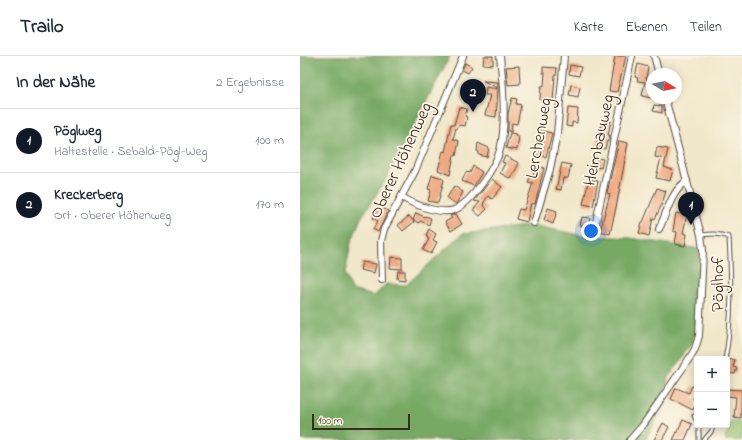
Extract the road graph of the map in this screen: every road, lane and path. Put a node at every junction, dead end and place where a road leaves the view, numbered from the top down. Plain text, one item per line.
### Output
1 (464, 56) edge
2 (500, 56) edge
3 (564, 56) edge
4 (632, 56) edge
5 (654, 56) edge
6 (657, 68) edge
7 (667, 104) edge
8 (687, 181) junction
9 (402, 197) junction
10 (534, 223) dead end
11 (659, 229) dead end
12 (594, 231) dead end
13 (701, 235) junction
14 (382, 280) dead end
15 (726, 356) edge
16 (699, 428) edge
17 (712, 428) edge
18 (630, 440) edge
19 (699, 440) edge
20 (704, 440) edge

1 - 9 street, Oberer Höhenweg
2 - 9 street
3 - 10 street, Lerchenweg
4 - 12 street, Heimbauweg
5 - 6 street
7 - 8 street
8 - 11 street
8 - 13 street
9 - 14 street, Oberer Höhenweg
13 - 15 lane, Pöglhof
13 - 18 street
16 - 19 lane
17 - 20 lane

